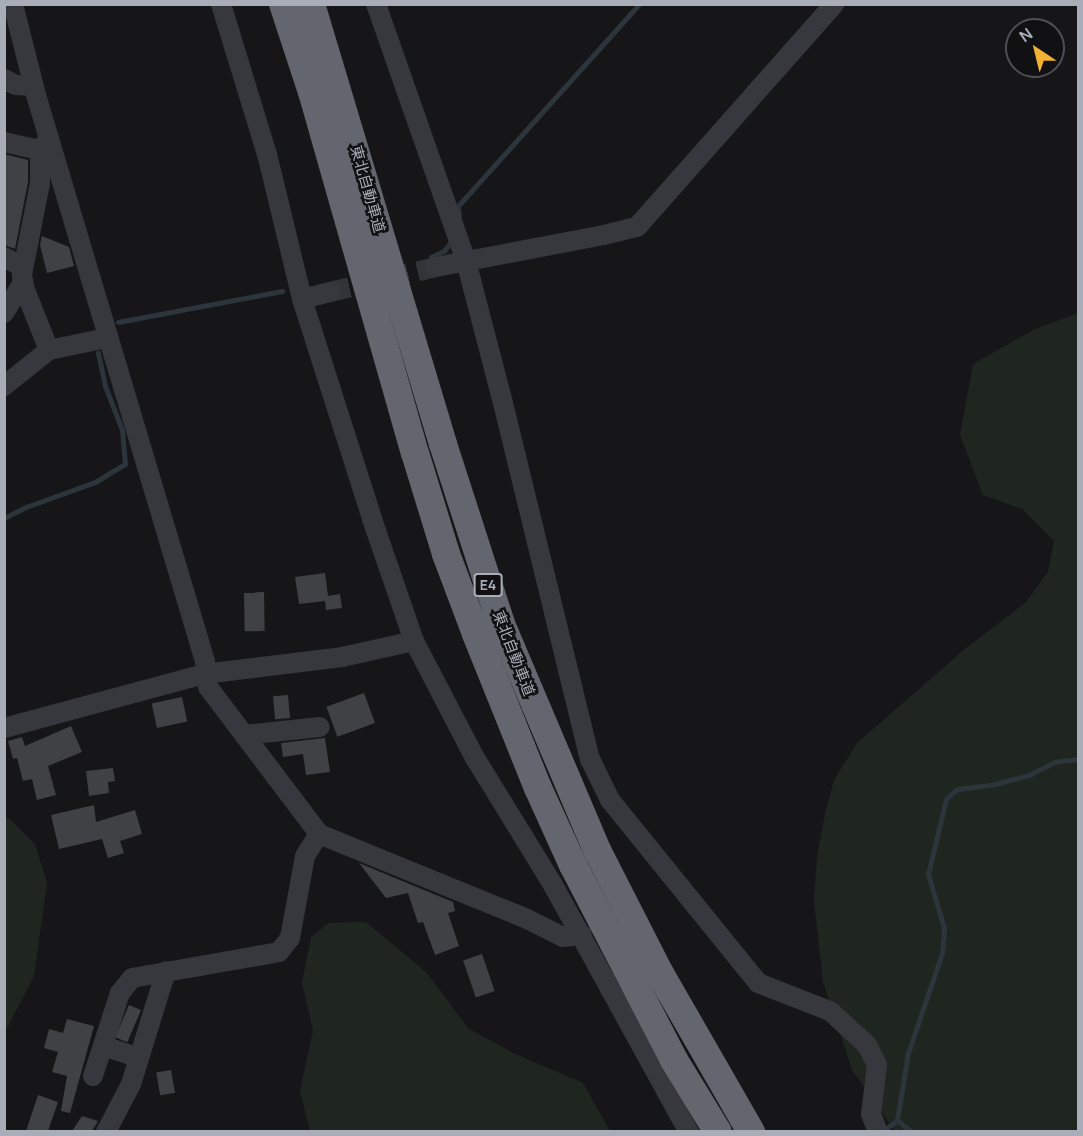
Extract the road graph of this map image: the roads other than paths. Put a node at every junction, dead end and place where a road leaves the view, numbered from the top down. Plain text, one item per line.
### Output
1 (13, 4) edge
2 (221, 4) edge
3 (283, 4) edge
4 (311, 4) edge
5 (376, 4) edge
6 (834, 4) edge
7 (4, 80) edge
8 (33, 86) junction
9 (4, 142) edge
10 (44, 144) junction
11 (4, 257) edge
12 (466, 261) junction
13 (436, 267) tunnel mouth
14 (23, 275) junction
15 (330, 292) tunnel mouth
16 (302, 299) junction
17 (4, 313) edge
18 (107, 338) junction
19 (49, 350) junction
20 (4, 386) edge
21 (414, 642) junction
22 (204, 674) junction
23 (320, 727) dead end
24 (4, 728) edge
25 (244, 735) junction
26 (319, 834) junction
27 (582, 935) junction
28 (166, 971) junction
29 (103, 1046) junction
30 (139, 1058) junction
31 (93, 1076) dead end
32 (106, 1131) edge
33 (689, 1131) edge
34 (718, 1131) edge
35 (751, 1131) edge
36 (878, 1131) edge

1 - 8 street
2 - 16 street
3 - 34 highway, 東北自動車道 / E4
4 - 35 highway, 東北自動車道 / E4
5 - 12 street
6 - 12 street
7 - 8 street
8 - 10 street
9 - 10 street
10 - 14 street
10 - 18 street
11 - 14 street
12 - 13 street
12 - 36 street
14 - 17 street
14 - 19 street
15 - 16 street
16 - 21 street
18 - 19 street
18 - 22 street
19 - 20 street
21 - 22 street
21 - 27 street
22 - 24 street
22 - 25 street
23 - 25 street
25 - 26 street
26 - 27 street
26 - 28 street
27 - 33 street
28 - 29 street
28 - 30 street
29 - 30 street
29 - 31 street
30 - 32 street

